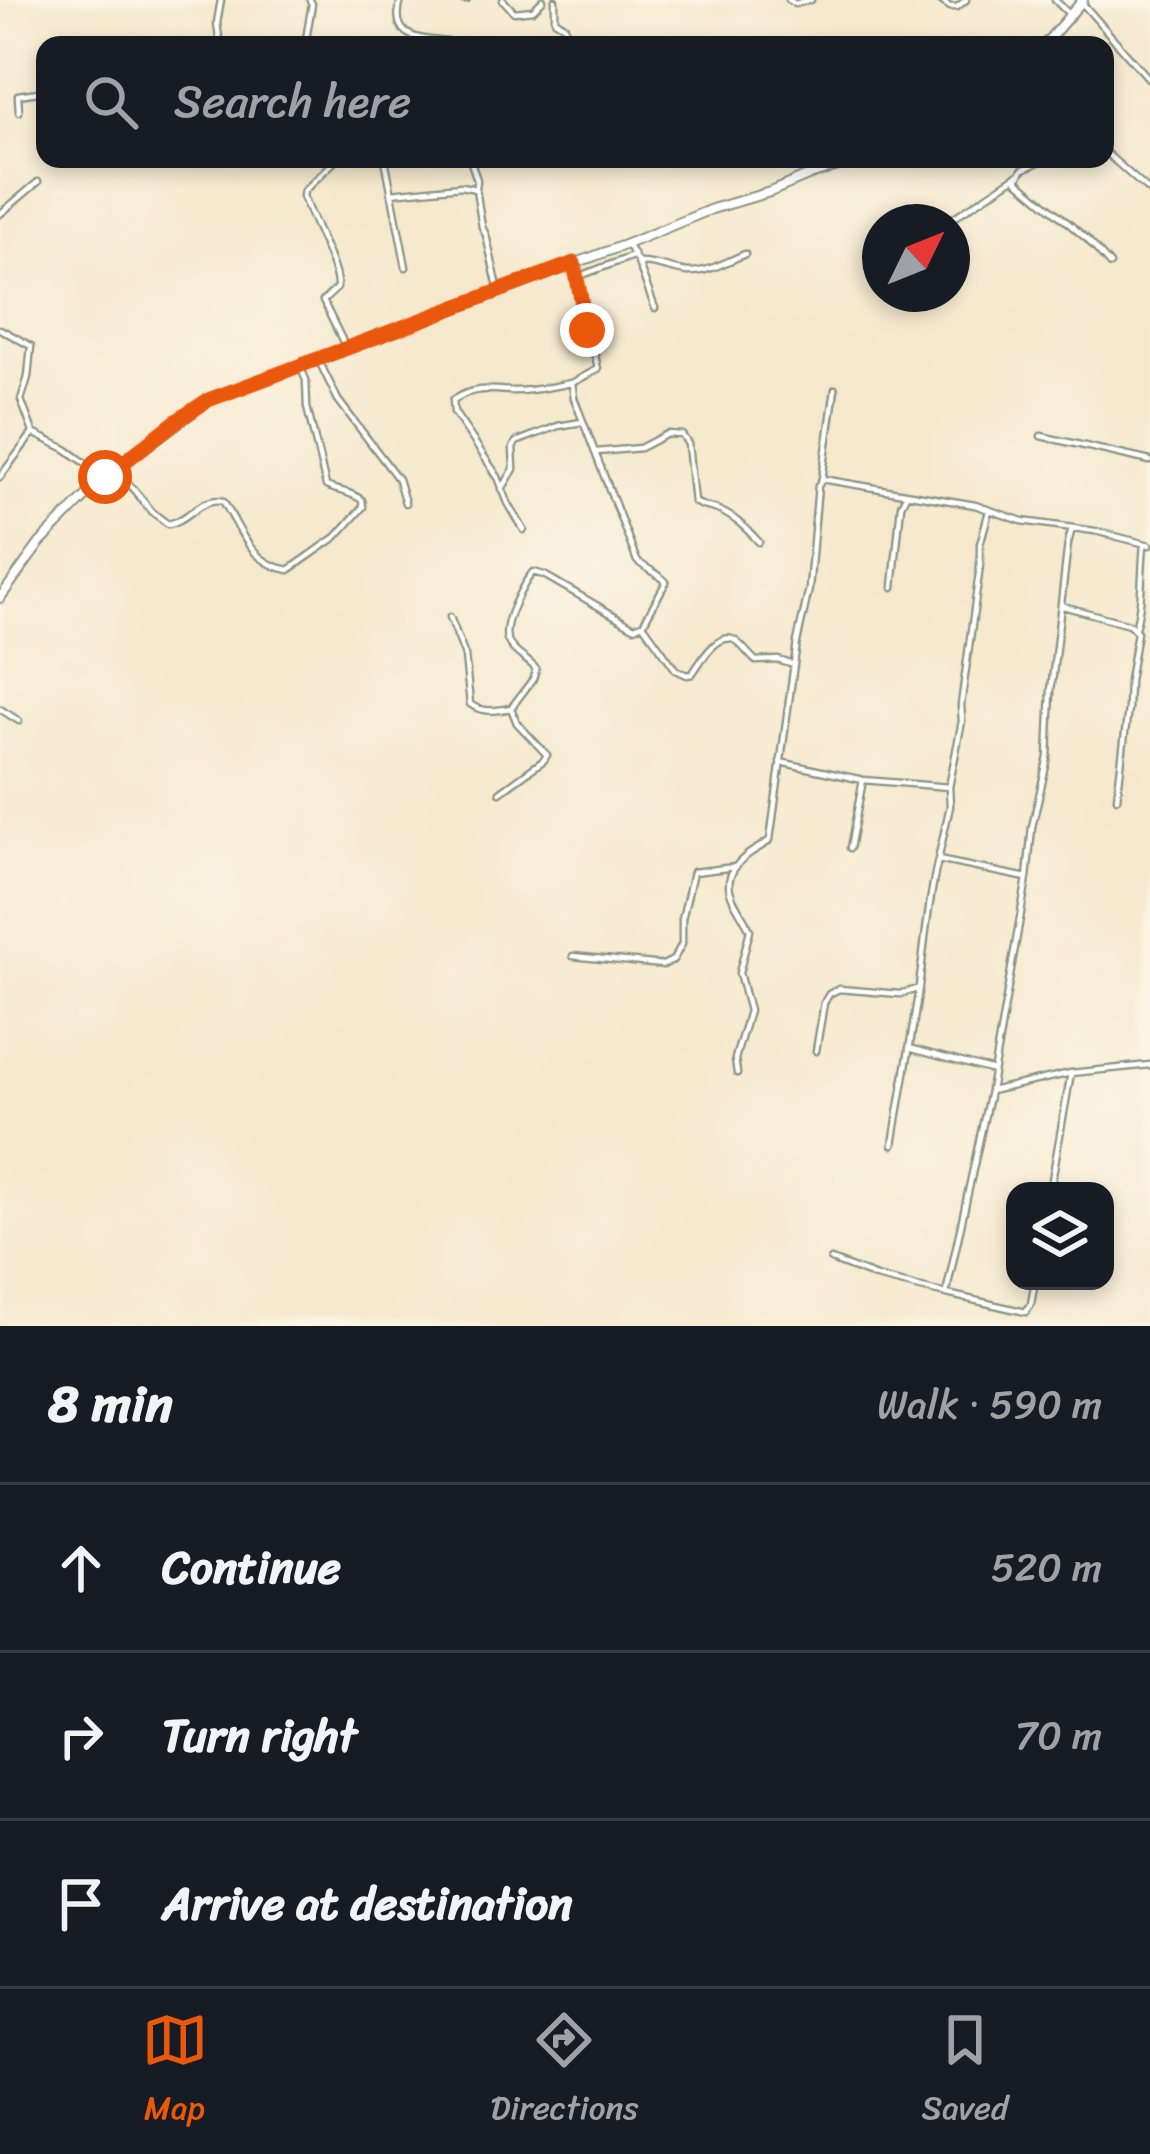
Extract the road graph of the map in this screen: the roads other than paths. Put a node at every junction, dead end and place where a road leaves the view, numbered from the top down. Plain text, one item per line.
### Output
1 (221, 0) edge
2 (310, 0) edge
3 (401, 0) edge
4 (503, 0) edge
5 (543, 0) edge
6 (555, 0) edge
7 (789, 0) edge
8 (811, 0) edge
9 (940, 0) edge
10 (966, 0) edge
11 (1055, 0) edge
12 (1083, 1) edge
13 (1071, 16) junction
14 (219, 36) edge
15 (307, 36) edge
16 (411, 36) edge
17 (567, 36) edge
18 (1052, 36) edge
19 (1110, 36) edge
20 (1114, 40) edge
21 (1150, 80) edge
22 (36, 92) edge
23 (19, 112) dead end
24 (1114, 160) edge
25 (328, 168) edge
26 (387, 168) edge
27 (473, 168) edge
28 (832, 168) edge
29 (1030, 168) edge
30 (1018, 175) junction
31 (38, 182) dead end
32 (476, 189) junction
33 (1149, 190) edge
34 (391, 193) junction
35 (970, 207) edge
36 (0, 214) edge
37 (627, 244) junction
38 (746, 254) dead end
39 (636, 259) junction
40 (574, 263) junction
41 (1110, 266) dead end
42 (406, 267) dead end
43 (577, 277) junction
44 (499, 292) junction
45 (655, 308) dead end
46 (0, 328) edge
47 (346, 348) junction
48 (318, 359) junction
49 (300, 366) junction
50 (572, 383) junction
51 (835, 389) dead end
52 (584, 422) junction
53 (33, 433) junction
54 (1041, 436) dead end
55 (597, 452) junction
56 (1150, 461) edge
57 (116, 468) junction
58 (0, 477) edge
59 (105, 477) junction
60 (822, 479) junction
61 (502, 489) junction
62 (906, 495) junction
63 (405, 502) dead end
64 (989, 511) junction
65 (1072, 529) junction
66 (524, 530) dead end
67 (759, 542) dead end
68 (1147, 545) edge
69 (893, 587) dead end
70 (0, 598) edge
71 (1063, 606) junction
72 (450, 617) dead end
73 (643, 624) junction
74 (1135, 628) junction
75 (794, 665) junction
76 (511, 708) junction
77 (0, 709) edge
78 (19, 722) dead end
79 (780, 762) junction
80 (863, 780) junction
81 (949, 787) junction
82 (500, 792) dead end
83 (1117, 798) dead end
84 (850, 848) dead end
85 (938, 860) junction
86 (735, 867) junction
87 (1027, 878) junction
88 (573, 956) dead end
89 (917, 989) junction
90 (909, 1048) junction
91 (816, 1051) dead end
92 (1150, 1065) edge
93 (993, 1071) junction
94 (737, 1073) dead end
95 (1071, 1073) junction
96 (990, 1091) junction
97 (893, 1145) dead end
98 (1052, 1182) edge
99 (831, 1260) dead end
100 (1033, 1290) edge
101 (946, 1294) junction

1 - 14 street
2 - 15 street
3 - 16 street
4 - 5 street
6 - 17 street
7 - 8 street
9 - 10 street
11 - 13 street
12 - 13 street
12 - 19 street
13 - 18 street
20 - 21 street
22 - 23 street
24 - 33 street
25 - 47 street
26 - 34 street
27 - 32 street
28 - 37 street
29 - 30 street
30 - 35 street
30 - 41 street
31 - 36 street
32 - 34 street
32 - 44 street
34 - 42 street
37 - 39 street
37 - 40 street
38 - 39 street
39 - 43 street
39 - 45 street
40 - 43 street
40 - 44 street
43 - 50 street
44 - 47 street
46 - 53 street
47 - 48 street
48 - 49 street
48 - 63 street
49 - 57 street
49 - 57 street
50 - 52 street
50 - 61 street
51 - 60 street
52 - 55 street
52 - 61 street
53 - 58 street
53 - 59 street
54 - 56 street
55 - 67 street
55 - 73 street
57 - 59 street
59 - 70 street
60 - 62 street
60 - 75 street
61 - 66 street
62 - 64 street
62 - 69 street
64 - 65 street
64 - 81 street
65 - 68 street
65 - 71 street
68 - 74 street
71 - 74 street
71 - 87 street
72 - 76 street
73 - 75 street
73 - 76 street
74 - 83 street
75 - 79 street
76 - 82 street
77 - 78 street
79 - 80 street
79 - 86 street
80 - 81 street
80 - 84 street
81 - 85 street
85 - 87 street
85 - 89 street
86 - 88 street
86 - 94 street
87 - 93 street
89 - 90 street
89 - 91 street
90 - 93 street
90 - 97 street
92 - 95 street
93 - 96 street
95 - 96 street
95 - 98 street
96 - 101 street
99 - 101 street
100 - 101 street

